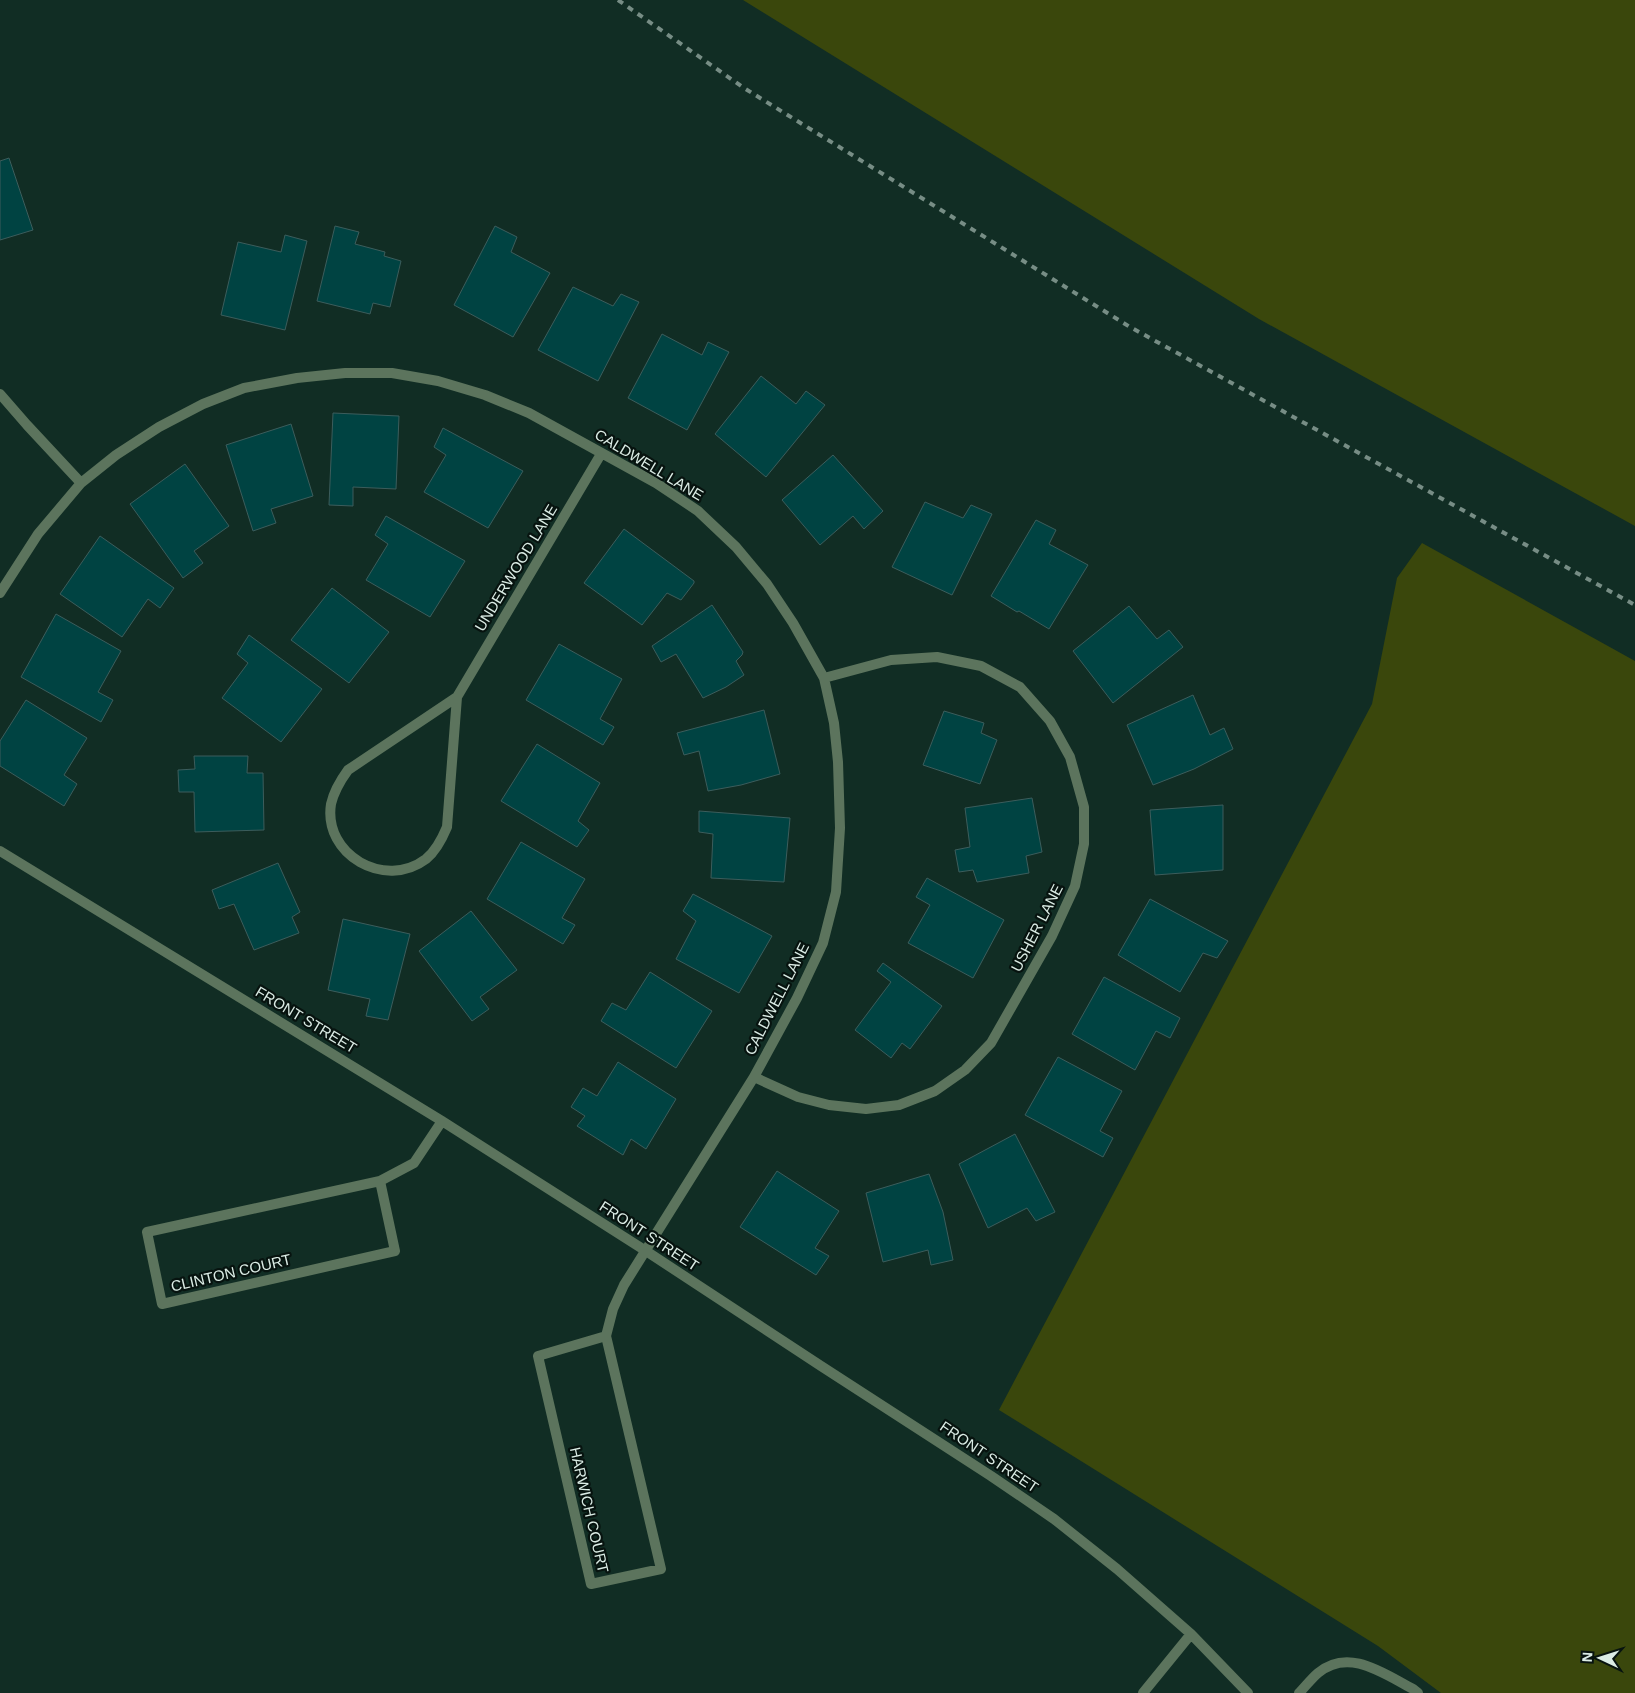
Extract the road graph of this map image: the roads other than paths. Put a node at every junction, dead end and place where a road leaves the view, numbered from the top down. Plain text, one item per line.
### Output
1 (0, 394) edge
2 (601, 454) junction
3 (81, 483) junction
4 (0, 593) edge
5 (824, 678) junction
6 (457, 697) junction
7 (0, 851) edge
8 (754, 1076) junction
9 (442, 1121) junction
10 (380, 1181) junction
11 (646, 1251) junction
12 (606, 1336) junction
13 (1191, 1634) junction
14 (1143, 1693) edge
15 (1248, 1693) edge
16 (1299, 1693) edge
17 (1418, 1693) edge

1 - 3 street
2 - 3 street, CALDWELL LANE
2 - 5 street, CALDWELL LANE
2 - 6 street, UNDERWOOD LANE
3 - 4 street, CALDWELL LANE
5 - 8 street, CALDWELL LANE
5 - 8 street, USHER LANE
6 - 6 street, UNDERWOOD LANE
7 - 9 street, FRONT STREET
8 - 11 street, CALDWELL LANE
9 - 10 street, CLINTON COURT
9 - 11 street, FRONT STREET
10 - 10 street, CLINTON COURT
11 - 12 street, HARWICH COURT
11 - 13 street, FRONT STREET
12 - 12 street, HARWICH COURT
13 - 14 street
13 - 15 street, FRONT STREET
16 - 17 street

